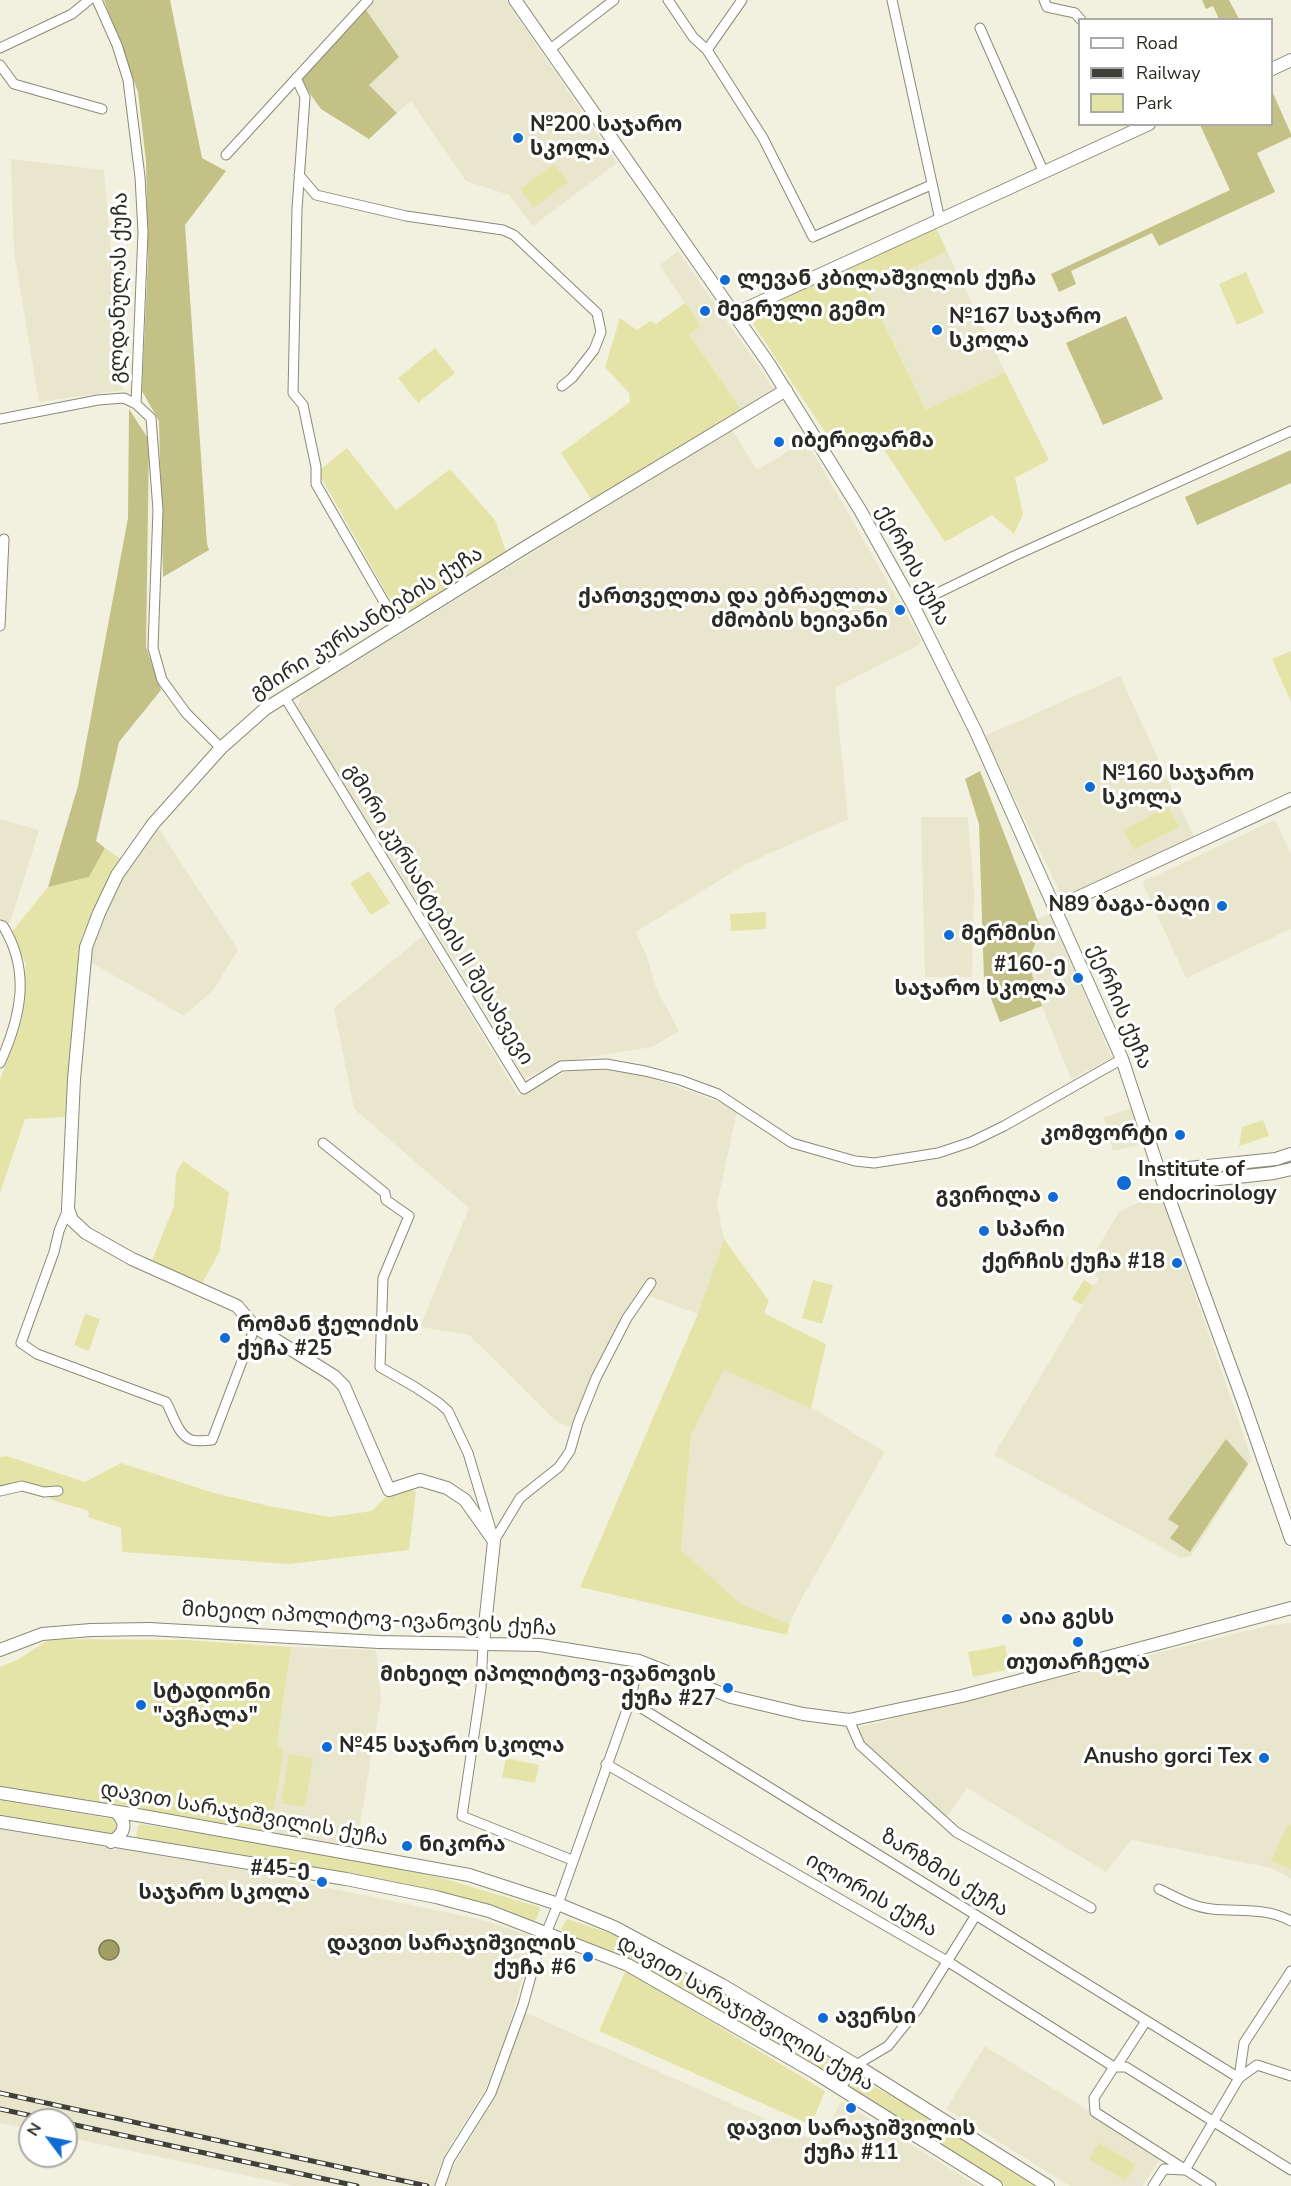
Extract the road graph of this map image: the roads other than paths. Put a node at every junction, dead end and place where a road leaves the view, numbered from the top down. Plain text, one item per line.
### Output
1 (89, 0) edge
2 (97, 0) edge
3 (368, 0) edge
4 (515, 0) edge
5 (614, 0) edge
6 (668, 0) edge
7 (742, 0) edge
8 (892, 0) edge
9 (1044, 0) edge
10 (1079, 18) edge
11 (980, 28) dead end
12 (0, 48) edge
13 (549, 50) junction
14 (707, 50) junction
15 (1291, 60) edge
16 (0, 67) edge
17 (1273, 69) edge
18 (296, 78) junction
19 (102, 109) dead end
20 (1131, 128) edge
21 (226, 155) dead end
22 (1044, 173) junction
23 (299, 175) junction
24 (931, 185) junction
25 (316, 195) junction
26 (297, 209) junction
27 (940, 220) junction
28 (734, 314) junction
29 (562, 386) dead end
30 (786, 390) junction
31 (136, 404) junction
32 (0, 419) edge
33 (1291, 431) edge
34 (4, 539) dead end
35 (2, 555) edge
36 (913, 605) junction
37 (0, 626) edge
38 (398, 626) junction
39 (284, 696) junction
40 (221, 748) junction
41 (1291, 799) edge
42 (1055, 908) junction
43 (0, 925) edge
44 (1122, 1059) junction
45 (0, 1063) edge
46 (323, 1143) dead end
47 (1291, 1154) edge
48 (1213, 1165) junction
49 (1291, 1169) edge
50 (1159, 1171) junction
51 (1214, 1179) junction
52 (1164, 1185) junction
53 (68, 1209) junction
54 (651, 1283) dead end
55 (255, 1327) junction
56 (0, 1491) edge
57 (58, 1491) dead end
58 (1291, 1539) edge
59 (494, 1541) junction
60 (1291, 1608) edge
61 (483, 1644) junction
62 (0, 1650) edge
63 (639, 1661) junction
64 (630, 1701) junction
65 (849, 1720) junction
66 (606, 1764) junction
67 (0, 1793) edge
68 (116, 1812) junction
69 (143, 1816) junction
70 (0, 1822) edge
71 (111, 1842) junction
72 (134, 1845) junction
73 (572, 1860) junction
74 (1159, 1889) dead end
75 (558, 1904) junction
76 (1091, 1908) dead end
77 (976, 1915) junction
78 (1291, 1921) edge
79 (547, 1932) junction
80 (947, 1961) junction
81 (1291, 1971) edge
82 (1146, 2021) junction
83 (856, 2065) junction
84 (1115, 2067) junction
85 (1291, 2076) edge
86 (1239, 2078) junction
87 (840, 2089) junction
88 (1214, 2122) junction
89 (1185, 2170) junction
90 (1291, 2170) edge
91 (440, 2186) edge
92 (996, 2186) edge
93 (1048, 2186) edge
94 (1153, 2186) edge
95 (1211, 2186) edge

1 - 12 street
2 - 31 street, გლდანულას ქუჩა
3 - 18 street
4 - 13 main road
5 - 13 street
6 - 14 street
7 - 14 street
8 - 24 street
9 - 10 street
11 - 22 street
13 - 28 main road
14 - 24 street
15 - 17 main road
16 - 19 street
18 - 21 street
18 - 23 street
20 - 22 main road
22 - 27 main road
23 - 25 street
23 - 26 street
24 - 27 street
25 - 26 street
25 - 29 street
26 - 38 street
27 - 28 main road
28 - 30 main road
30 - 36 main road, ქერჩის ქუჩა
30 - 38 main road, გმირი კურსანტების ქუჩა
31 - 32 street
31 - 40 street
33 - 36 street
34 - 35 street
35 - 37 street
36 - 42 main road, ქერჩის ქუჩა
38 - 39 main road, გმირი კურსანტების ქუჩა
39 - 40 main road, გმირი კურსანტების ქუჩა
39 - 44 street, გმირი კურსანტების II შესახვევი
40 - 53 main road, გმირი კურსანტების ქუჩა
41 - 42 main road
42 - 44 main road, ქერჩის ქუჩა
43 - 45 street
44 - 50 main road, ქერჩის ქუჩა
46 - 59 street
47 - 48 main road
48 - 50 main road
48 - 51 main road
49 - 51 main road
50 - 52 main road, ქერჩის ქუჩა
51 - 52 main road
52 - 58 main road, ქერჩის ქუჩა
53 - 55 main road
53 - 55 street
54 - 59 street
55 - 59 main road
56 - 57 street
59 - 61 main road
60 - 65 main road, მიხეილ იპოლიტოვ-ივანოვის ქუჩა
61 - 62 main road, მიხეილ იპოლიტოვ-ივანოვის ქუჩა
61 - 63 main road, მიხეილ იპოლიტოვ-ივანოვის ქუჩა
61 - 73 street
63 - 64 street
63 - 65 main road, მიხეილ იპოლიტოვ-ივანოვის ქუჩა
64 - 66 street
64 - 77 street, ზარზმის ქუჩა
65 - 76 street
66 - 73 street
66 - 80 street, ილორის ქუჩა
67 - 68 main road, დავით სარაჯიშვილის ქუჩა
68 - 69 main road, დავით სარაჯიშვილის ქუჩა
68 - 71 main road
69 - 72 main road
69 - 75 main road, დავით სარაჯიშვილის ქუჩა
70 - 71 main road, დავით სარაჯიშვილის ქუჩა
71 - 72 main road, დავით სარაჯიშვილის ქუჩა
72 - 79 main road, დავით სარაჯიშვილის ქუჩა
73 - 75 street
74 - 78 street
75 - 79 street
75 - 83 main road, დავით სარაჯიშვილის ქუჩა
77 - 80 street
77 - 82 street, ზარზმის ქუჩა
79 - 87 main road, დავით სარაჯიშვილის ქუჩა
79 - 91 street
80 - 83 street
80 - 84 street, ილორის ქუჩა
81 - 86 street
82 - 84 street
82 - 86 street, ზარზმის ქუჩა
83 - 87 street
83 - 93 main road, დავით სარაჯიშვილის ქუჩა
84 - 88 street, ილორის ქუჩა
84 - 89 street
85 - 86 street
86 - 88 street
87 - 92 main road, დავით სარაჯიშვილის ქუჩა
88 - 89 street
88 - 90 street, ილორის ქუჩა
89 - 94 street
89 - 95 street

